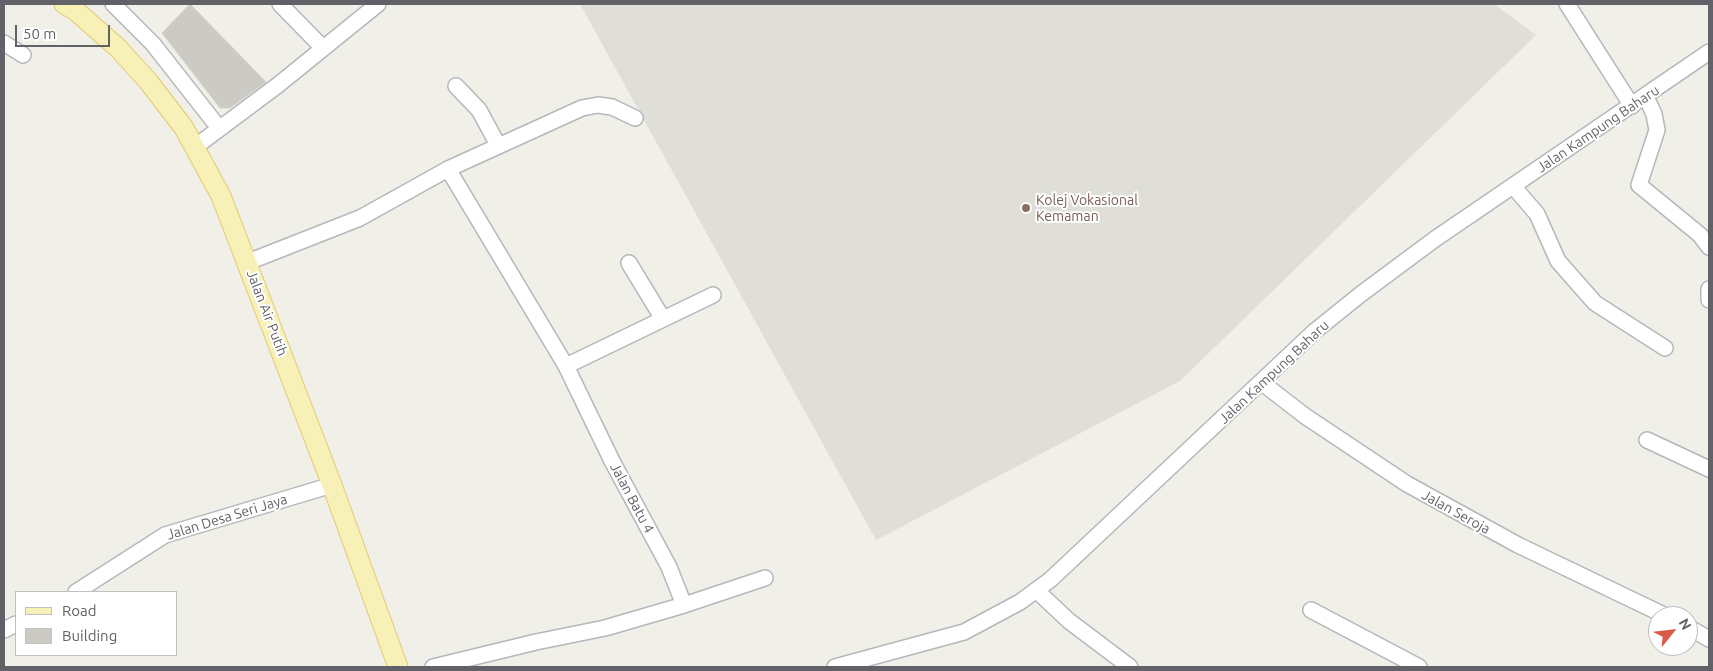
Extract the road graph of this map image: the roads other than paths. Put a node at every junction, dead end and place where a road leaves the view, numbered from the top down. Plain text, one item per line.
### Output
1 (64, 4) edge
2 (112, 4) edge
3 (280, 4) edge
4 (378, 4) edge
5 (1571, 5) edge
6 (4, 44) edge
7 (324, 48) junction
8 (1709, 52) edge
9 (23, 55) dead end
10 (456, 86) dead end
11 (1646, 97) junction
12 (1632, 106) junction
13 (635, 118) dead end
14 (219, 128) junction
15 (498, 146) junction
16 (195, 147) junction
17 (448, 169) junction
18 (1513, 186) junction
19 (1709, 246) edge
20 (248, 262) junction
21 (629, 263) dead end
22 (1709, 289) edge
23 (713, 295) dead end
24 (1709, 300) edge
25 (663, 319) junction
26 (1665, 348) dead end
27 (566, 366) junction
28 (1261, 382) junction
29 (1647, 440) dead end
30 (1709, 469) edge
31 (332, 485) junction
32 (765, 578) dead end
33 (1036, 590) junction
34 (78, 591) edge
35 (684, 606) junction
36 (1648, 607) edge
37 (1312, 610) dead end
38 (1698, 633) edge
39 (1709, 639) edge
40 (398, 667) edge
41 (433, 667) edge
42 (835, 667) edge
43 (1130, 667) edge
44 (1418, 667) edge

1 - 16 main road, Jalan Air Putih
2 - 14 street
3 - 7 street
4 - 7 street
5 - 12 street
6 - 9 street
7 - 14 street
8 - 11 street, Jalan Kampung Baharu
10 - 15 street
11 - 12 street, Jalan Kampung Baharu
11 - 19 street
12 - 18 street, Jalan Kampung Baharu
13 - 15 street
14 - 16 street
15 - 17 street
16 - 20 main road, Jalan Air Putih
17 - 20 street
17 - 27 street, Jalan Batu 4
18 - 26 street
18 - 28 street, Jalan Kampung Baharu
20 - 31 main road, Jalan Air Putih
21 - 25 street
22 - 24 street
23 - 25 street
25 - 27 street
27 - 35 street, Jalan Batu 4
28 - 33 street, Jalan Kampung Baharu
28 - 36 street, Jalan Seroja
29 - 30 street
31 - 34 street, Jalan Desa Seri Jaya
31 - 40 main road, Jalan Air Putih
32 - 35 street
33 - 42 street, Jalan Kampung Baharu
33 - 43 street
35 - 41 street
37 - 44 street
38 - 39 street

